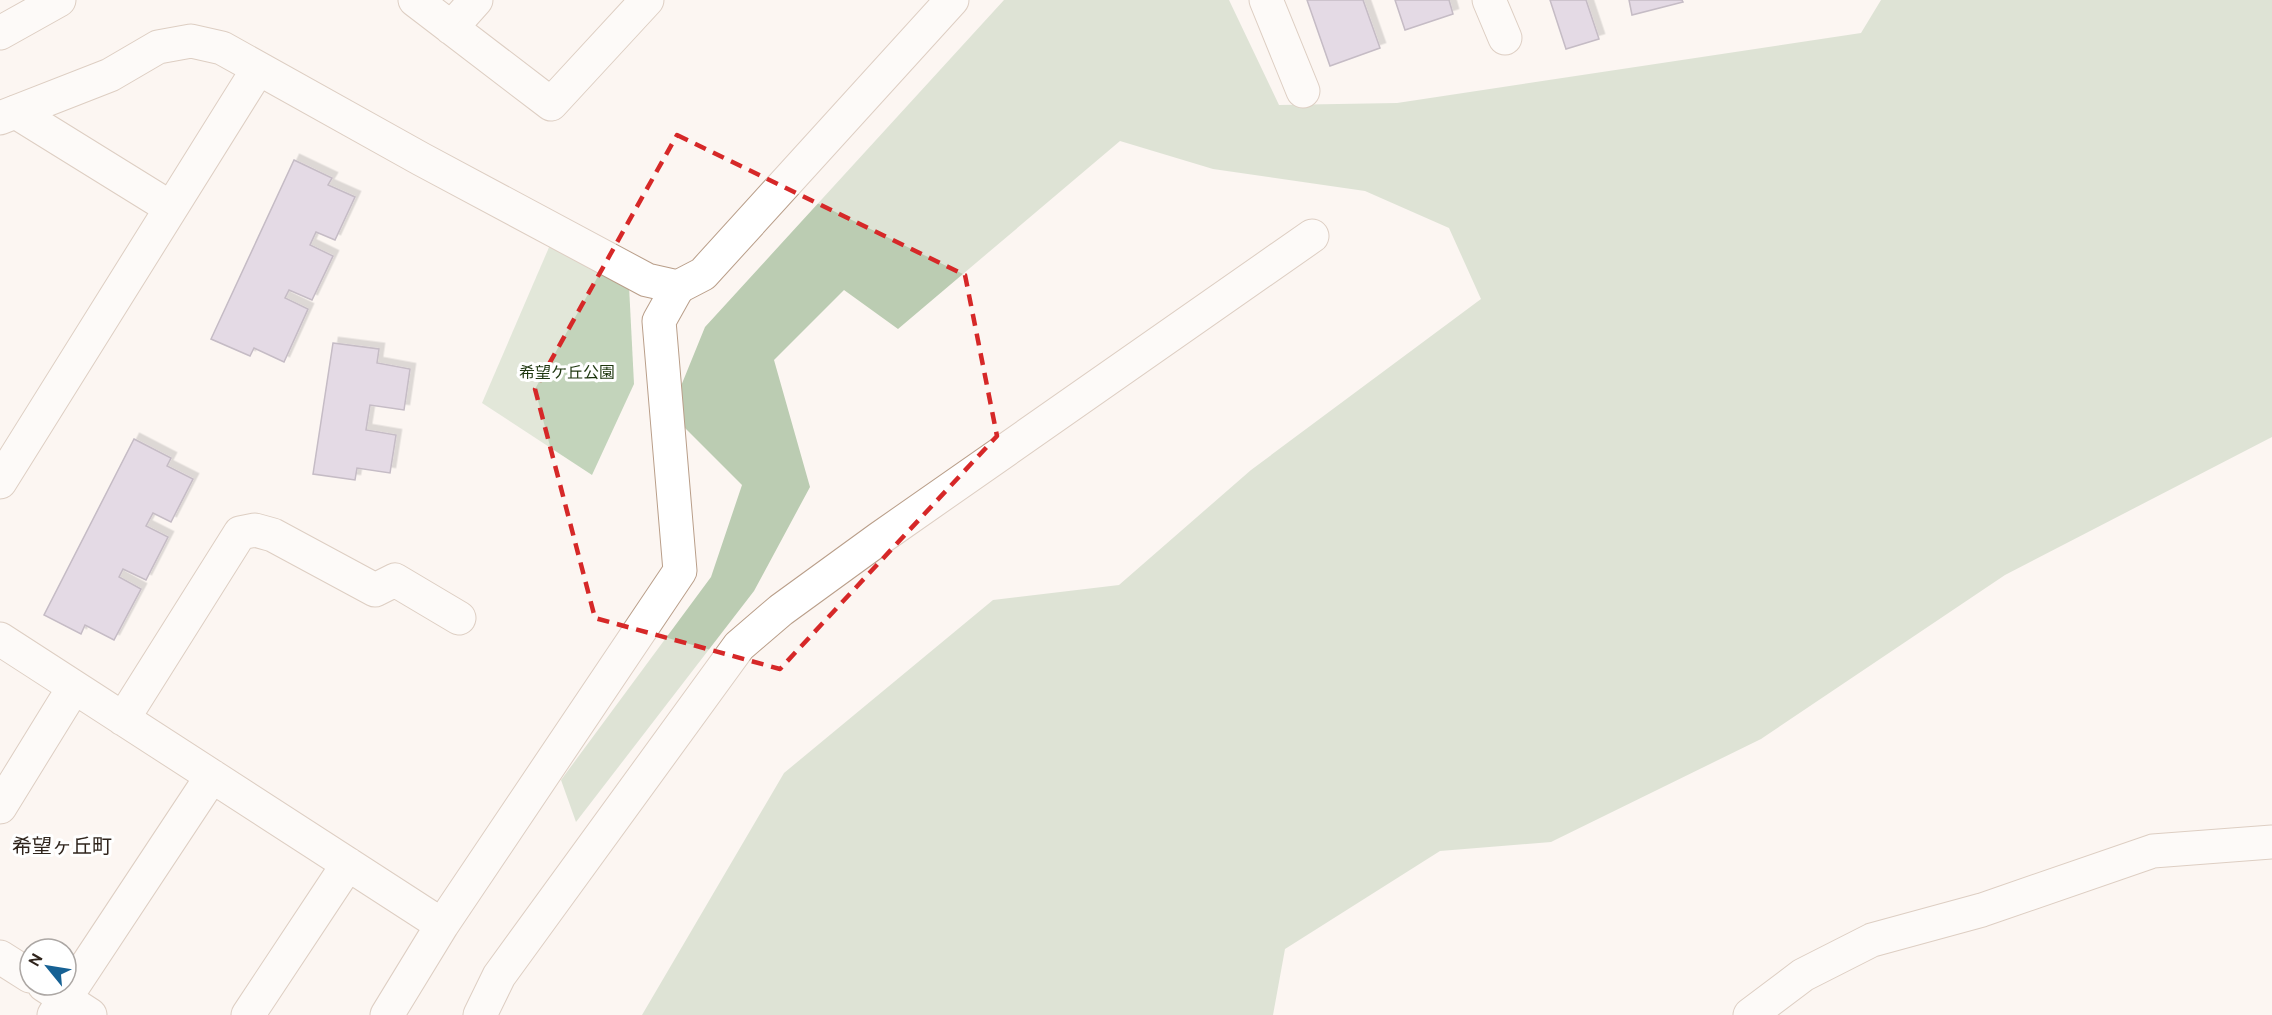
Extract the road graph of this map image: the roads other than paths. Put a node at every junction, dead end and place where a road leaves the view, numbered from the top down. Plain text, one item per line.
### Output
1 (60, 0) edge
2 (415, 0) edge
3 (476, 0) edge
4 (647, 0) edge
5 (952, 0) edge
6 (1266, 0) edge
7 (1489, 0) edge
8 (451, 28) junction
9 (0, 33) edge
10 (1505, 38) dead end
11 (258, 69) junction
12 (1303, 91) dead end
13 (8, 115) edge
14 (171, 208) junction
15 (1312, 236) dead end
16 (678, 287) junction
17 (0, 482) edge
18 (459, 618) dead end
19 (0, 639) edge
20 (74, 687) junction
21 (123, 718) junction
22 (212, 776) junction
23 (0, 807) edge
24 (2272, 842) edge
25 (348, 864) junction
26 (442, 925) junction
27 (0, 957) edge
28 (18, 968) edge
29 (63, 1003) edge
30 (248, 1015) edge
31 (387, 1015) edge
32 (480, 1015) edge
33 (1750, 1015) edge

1 - 9 street
2 - 8 street
3 - 8 street
4 - 8 street
5 - 16 street
6 - 12 street
7 - 10 street
11 - 13 street
11 - 14 street
11 - 16 street
13 - 14 street
14 - 17 street
15 - 32 street
16 - 26 street
18 - 21 street
19 - 20 street
20 - 21 street
20 - 23 street
21 - 22 street
22 - 25 street
22 - 29 street
24 - 33 street
25 - 26 street
25 - 30 street
26 - 31 street
27 - 28 street

